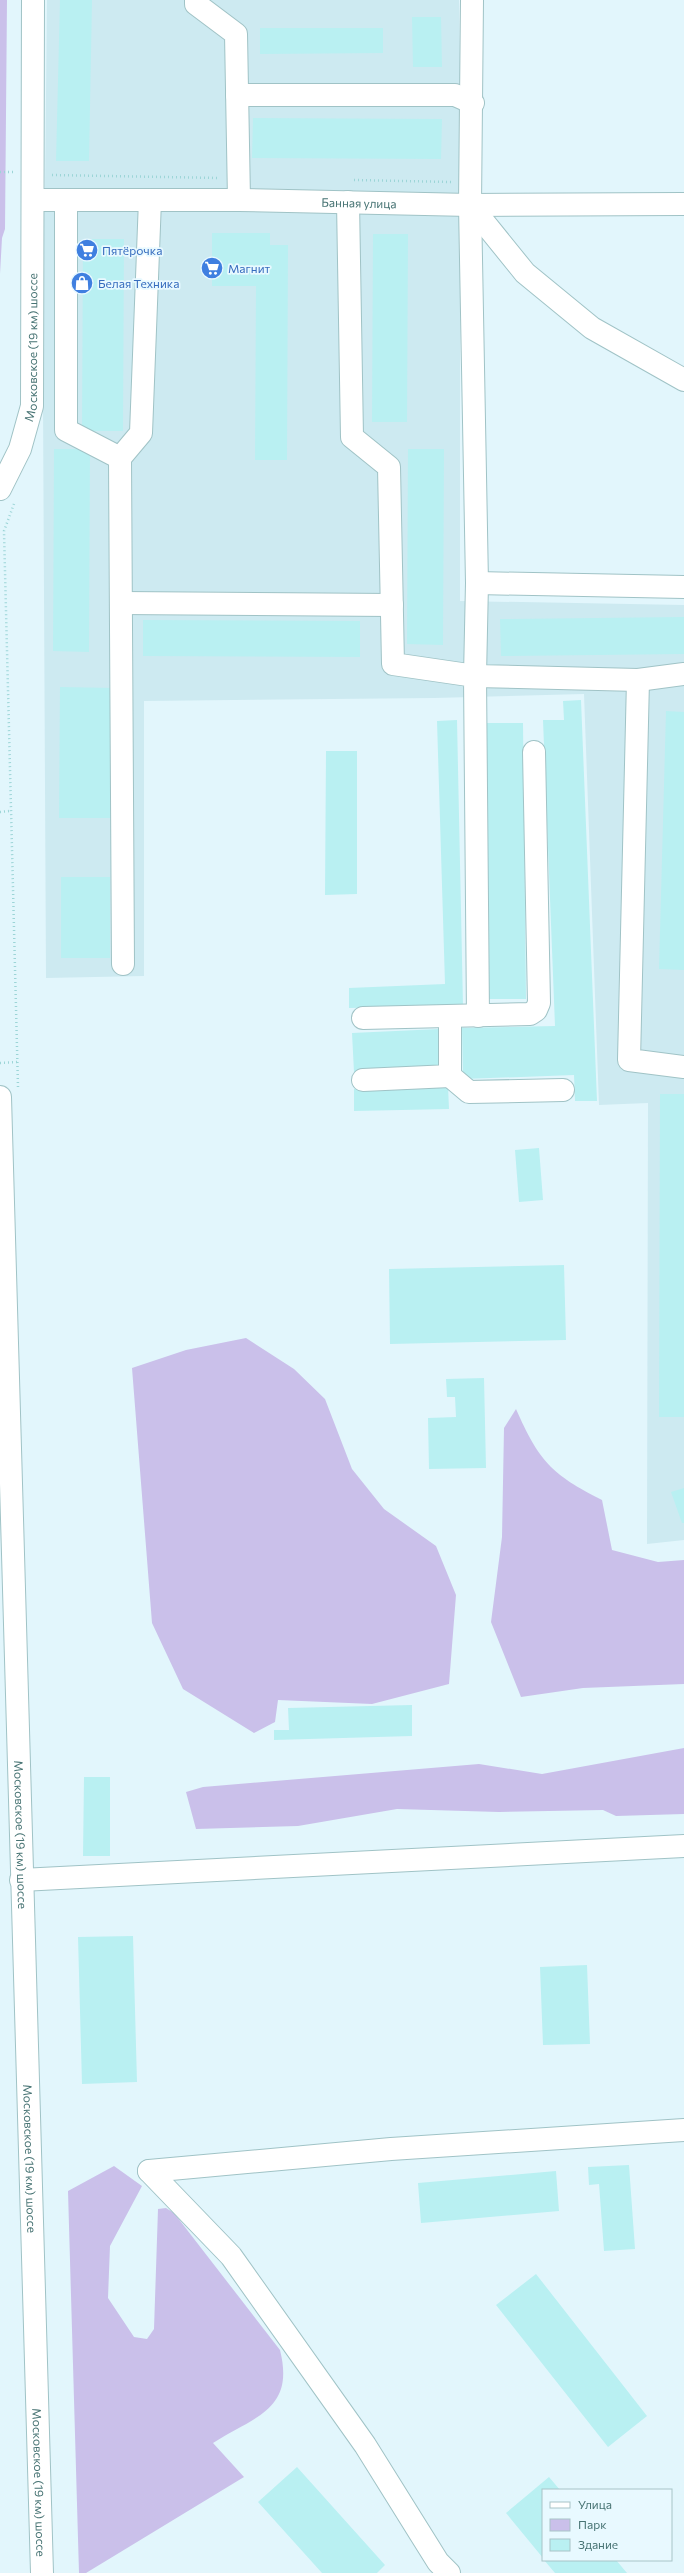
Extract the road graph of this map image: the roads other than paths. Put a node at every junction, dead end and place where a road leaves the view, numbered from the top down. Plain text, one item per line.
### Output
1 (33, 0) edge
2 (196, 0) edge
3 (472, 0) edge
4 (237, 95) junction
5 (473, 103) junction
6 (239, 189) junction
7 (50, 200) junction
8 (150, 200) junction
9 (348, 202) junction
10 (684, 204) edge
11 (470, 205) junction
12 (684, 380) edge
13 (120, 458) junction
14 (8, 493) edge
15 (477, 583) junction
16 (684, 587) edge
17 (121, 603) junction
18 (392, 604) junction
19 (684, 674) edge
20 (475, 676) junction
21 (638, 680) junction
22 (534, 752) dead end
23 (123, 964) dead end
24 (478, 1016) junction
25 (450, 1017) junction
26 (362, 1018) dead end
27 (684, 1067) edge
28 (450, 1076) junction
29 (363, 1080) dead end
30 (563, 1090) dead end
31 (9, 1094) edge
32 (684, 1846) edge
33 (21, 1880) junction
34 (684, 2130) edge
35 (42, 2573) edge
36 (449, 2573) edge

1 - 7 street
2 - 4 street
3 - 5 street
4 - 5 street
4 - 6 street
5 - 11 street
6 - 8 street, Банная улица
6 - 9 street, Банная улица
7 - 8 street, Банная улица
7 - 13 street
7 - 14 street, Московское (19 км) шоссе
8 - 13 street
9 - 11 street, Банная улица
9 - 18 street
10 - 11 street, Банная улица
11 - 12 street
11 - 15 street
13 - 17 street
15 - 16 street
15 - 20 street
17 - 18 street
17 - 23 street
18 - 20 street
19 - 21 street
20 - 21 street
20 - 24 street
21 - 27 street
22 - 24 street
24 - 25 street
25 - 26 street
25 - 28 street
28 - 29 street
28 - 30 street
31 - 33 street, Московское (19 км) шоссе
32 - 33 street
33 - 35 street, Московское (19 км) шоссе
34 - 36 street

